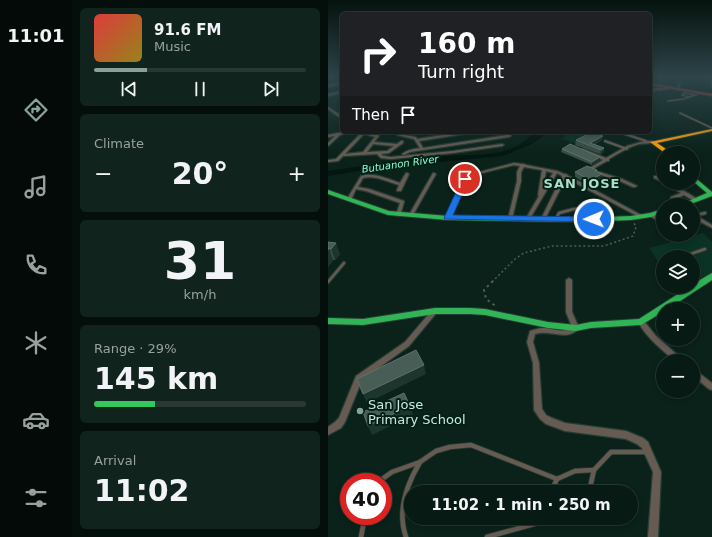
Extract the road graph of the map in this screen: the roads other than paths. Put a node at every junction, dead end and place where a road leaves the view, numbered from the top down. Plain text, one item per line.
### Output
1 (328, 108) edge
2 (680, 113) dead end
3 (340, 117) edge
4 (712, 129) edge
5 (338, 134) joint
6 (362, 134) edge
7 (368, 134) edge
8 (400, 134) edge
9 (457, 134) edge
10 (494, 134) edge
11 (508, 134) edge
12 (626, 134) edge
13 (328, 136) edge
14 (496, 137) junction
15 (417, 140) junction
16 (605, 141) dead end
17 (402, 142) dead end
18 (650, 142) junction
19 (372, 143) junction
20 (328, 145) edge
21 (398, 145) junction
22 (502, 145) dead end
23 (657, 146) edge
24 (422, 149) junction
25 (580, 149) edge
26 (627, 149) junction
27 (378, 152) junction
28 (365, 153) junction
29 (404, 154) dead end
30 (342, 155) junction
31 (608, 160) junction
32 (328, 161) edge
33 (524, 165) junction
34 (544, 171) dead end
35 (478, 173) dead end
36 (555, 173) dead end
37 (407, 174) dead end
38 (434, 174) dead end
39 (565, 175) junction
40 (543, 176) junction
41 (552, 178) junction
42 (465, 179) dead end
43 (700, 184) edge
44 (402, 185) junction
45 (635, 186) dead end
46 (356, 188) junction
47 (399, 190) dead end
48 (679, 190) edge
49 (328, 192) edge
50 (685, 193) junction
51 (712, 194) edge
52 (673, 198) dead end
53 (693, 198) edge
54 (700, 198) edge
55 (349, 199) junction
56 (539, 199) junction
57 (598, 208) dead end
58 (704, 212) dead end
59 (656, 213) edge
60 (398, 215) junction
61 (411, 215) junction
62 (651, 215) junction
63 (641, 216) junction
64 (448, 218) junction
65 (656, 218) edge
66 (510, 219) junction
67 (543, 219) junction
68 (556, 219) junction
69 (527, 220) junction
70 (712, 227) edge
71 (705, 249) dead end
72 (700, 251) edge
73 (344, 263) dead end
74 (712, 276) edge
75 (569, 280) dead end
76 (328, 282) edge
77 (700, 282) edge
78 (681, 294) edge
79 (435, 311) junction
80 (328, 321) edge
81 (641, 322) junction
82 (576, 328) junction
83 (672, 354) edge
84 (700, 378) edge
85 (712, 387) edge
86 (328, 431) edge
87 (648, 452) junction
88 (420, 462) junction
89 (594, 470) junction
90 (391, 473) edge
91 (557, 479) junction
92 (554, 485) edge
93 (591, 485) edge
94 (363, 525) edge
95 (526, 525) edge
96 (360, 537) edge
97 (406, 537) edge
98 (487, 537) edge
99 (653, 537) edge

1 - 3 street
2 - 4 lane
4 - 18 street
5 - 13 street
5 - 20 street
6 - 30 street
7 - 19 street
8 - 15 street
9 - 15 street
10 - 14 street
11 - 14 street
12 - 18 lane
14 - 24 street
15 - 24 street
16 - 26 lane
17 - 21 street
18 - 23 street
18 - 26 street
19 - 21 street
19 - 28 street
21 - 27 street
22 - 27 street
24 - 29 street
25 - 31 street
26 - 31 street
27 - 28 street
28 - 30 street
30 - 32 street
31 - 45 street
33 - 35 street
33 - 39 street
33 - 66 street
34 - 40 street
36 - 41 street
37 - 44 street
38 - 61 street
39 - 63 street
39 - 67 street
40 - 41 street
40 - 56 street
41 - 56 street
42 - 64 street
43 - 51 street
44 - 46 street
44 - 47 street
46 - 55 street
46 - 60 street
48 - 50 street
49 - 55 street
50 - 52 street
50 - 53 street
51 - 54 street
55 - 60 street
56 - 69 street
57 - 68 lane
58 - 70 street
59 - 62 street
60 - 61 street
61 - 64 street
62 - 63 street
62 - 65 street
63 - 68 street
64 - 66 street
66 - 69 street
67 - 68 street
67 - 69 street
71 - 72 lane
73 - 76 lane
74 - 77 street
75 - 82 street
78 - 81 street
79 - 80 street
79 - 82 street
79 - 86 street
81 - 82 street
81 - 83 street
82 - 87 street
84 - 85 street
87 - 89 lane
87 - 99 street
88 - 90 lane
88 - 91 lane
88 - 97 lane
89 - 91 lane
89 - 93 lane
91 - 92 lane
94 - 96 lane
95 - 98 lane

